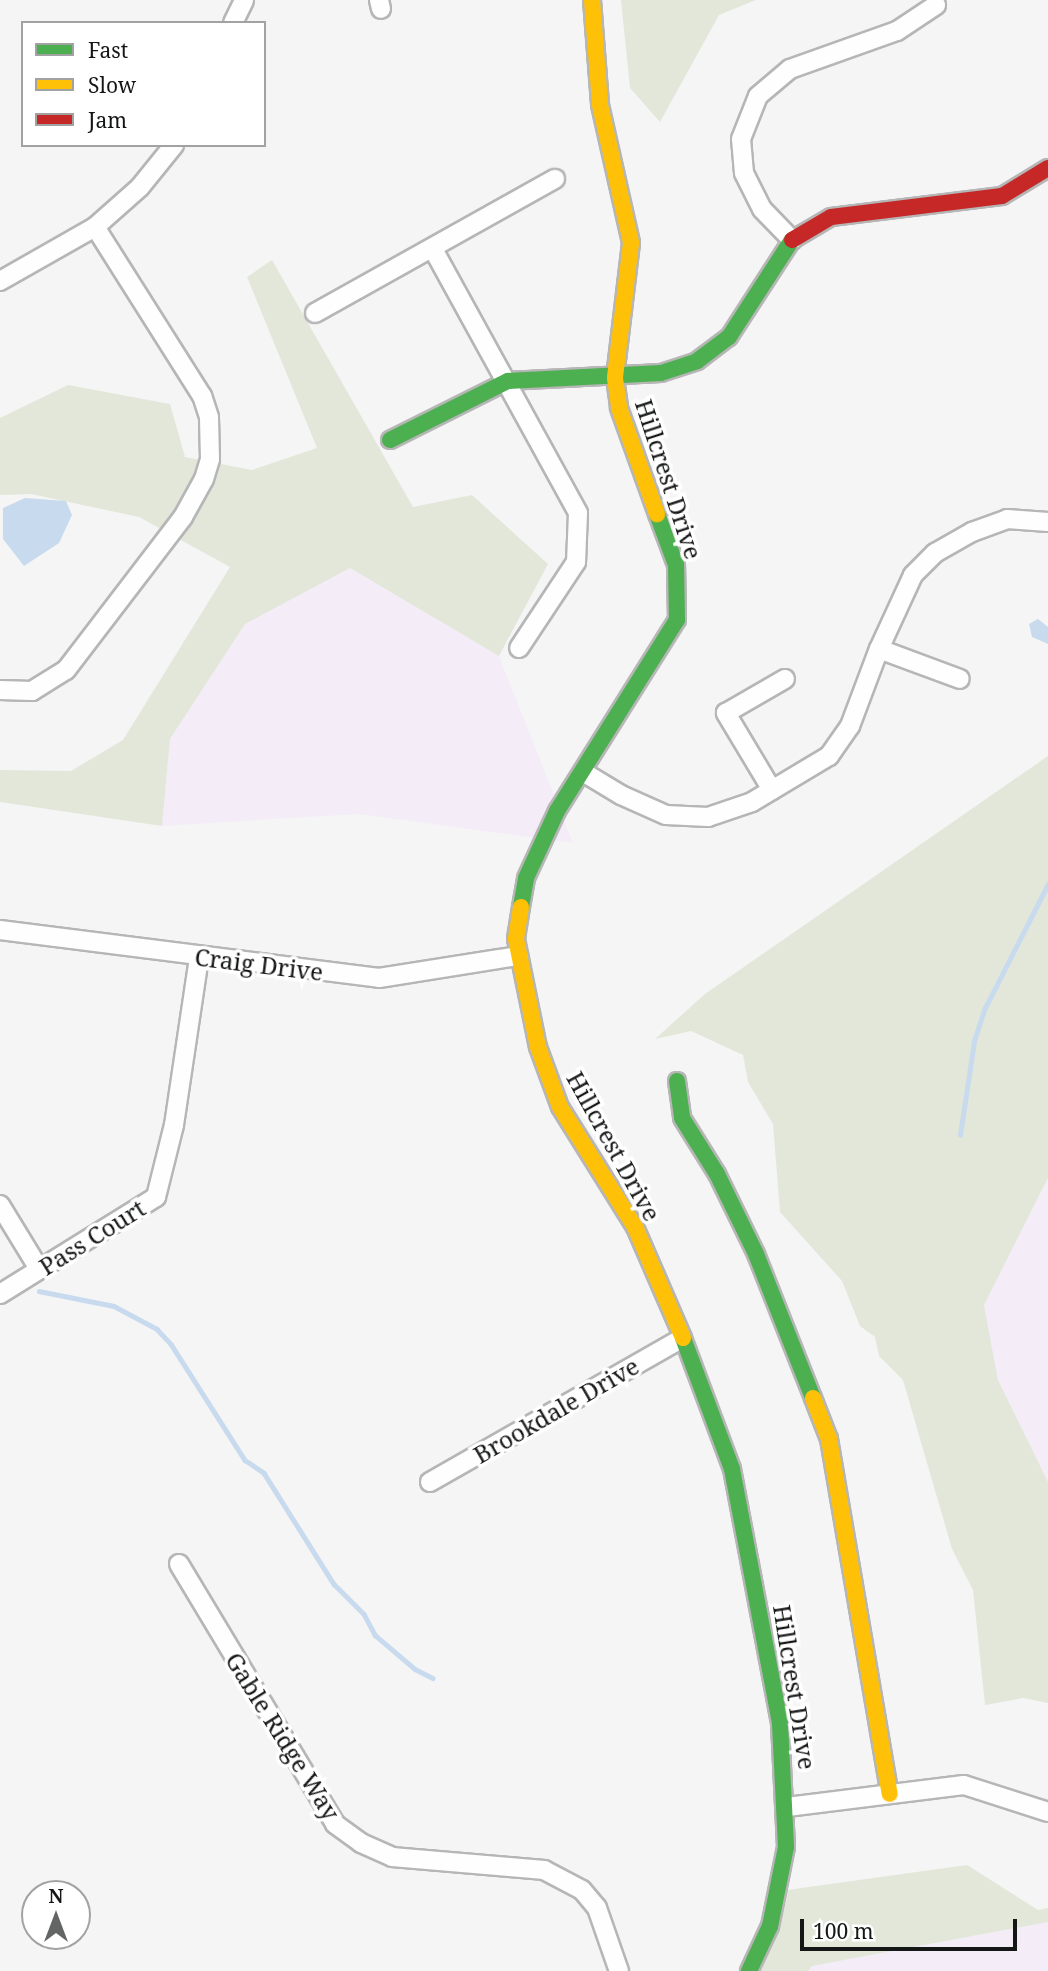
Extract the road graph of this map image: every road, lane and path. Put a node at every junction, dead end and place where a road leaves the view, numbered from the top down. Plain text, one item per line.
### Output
1 (244, 0) edge
2 (592, 0) edge
3 (936, 5) dead end
4 (234, 21) edge
5 (172, 147) edge
6 (1048, 168) edge
7 (555, 179) dead end
8 (95, 227) junction
9 (793, 240) junction
10 (433, 249) junction
11 (0, 281) edge
12 (315, 313) dead end
13 (615, 378) junction
14 (508, 381) junction
15 (390, 440) dead end
16 (1048, 522) edge
17 (519, 648) dead end
18 (879, 649) junction
19 (785, 679) dead end
20 (960, 679) dead end
21 (0, 690) edge
22 (583, 772) junction
23 (772, 790) junction
24 (0, 930) edge
25 (517, 956) junction
26 (199, 957) junction
27 (677, 1081) dead end
28 (0, 1205) edge
29 (40, 1269) junction
30 (0, 1294) edge
31 (682, 1338) junction
32 (430, 1482) dead end
33 (179, 1564) dead end
34 (890, 1794) junction
35 (787, 1807) junction
36 (1048, 1812) edge
37 (619, 1971) edge
38 (749, 1971) edge

1 - 4 street
2 - 13 street, Hillcrest Drive
3 - 9 street
5 - 8 street
6 - 9 street
7 - 10 street
8 - 11 street
8 - 21 street
9 - 13 street
10 - 12 street
10 - 14 street
13 - 14 street
13 - 22 street, Hillcrest Drive
14 - 15 street
14 - 17 street
16 - 18 street
18 - 20 street
18 - 23 street
19 - 23 street
22 - 23 street
22 - 25 street, Hillcrest Drive
24 - 26 street, Craig Drive
25 - 26 street, Craig Drive
25 - 31 street, Hillcrest Drive
26 - 29 street, Pass Court
27 - 34 street
28 - 29 street
29 - 30 street, Pass Court
31 - 32 street, Brookdale Drive
31 - 35 street, Hillcrest Drive
33 - 37 street, Gable Ridge Way
34 - 35 street
34 - 36 street
35 - 38 street, Hillcrest Drive

